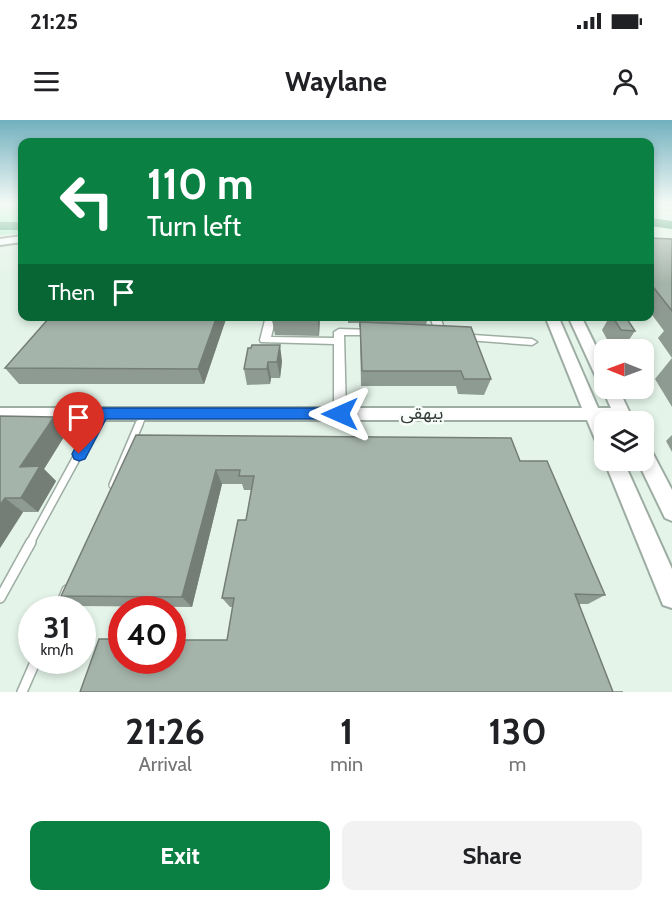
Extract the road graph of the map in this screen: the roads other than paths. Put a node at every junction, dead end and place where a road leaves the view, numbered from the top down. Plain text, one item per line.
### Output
1 (18, 235) edge
2 (0, 237) edge
3 (18, 240) edge
4 (0, 242) edge
5 (270, 321) edge
6 (436, 321) edge
7 (552, 321) edge
8 (576, 321) edge
9 (386, 332) edge
10 (339, 341) junction
11 (532, 342) dead end
12 (594, 357) edge
13 (592, 413) junction
14 (0, 414) edge
15 (102, 414) junction
16 (144, 414) junction
17 (340, 414) junction
18 (594, 418) edge
19 (618, 471) edge
20 (652, 471) edge
21 (111, 490) edge
22 (672, 511) edge
23 (73, 576) edge
24 (65, 596) edge
25 (672, 596) edge
26 (0, 598) edge
27 (30, 674) edge
28 (22, 692) edge

1 - 2 street
3 - 4 street
5 - 10 street
6 - 11 street
7 - 13 street
8 - 12 street
9 - 10 street
10 - 17 street
13 - 17 street, بیهقی
13 - 18 street
14 - 15 street, بیهقی
15 - 16 street, بیهقی
15 - 26 lane
16 - 17 street, بیهقی
16 - 21 lane
19 - 25 street
20 - 22 street
23 - 24 lane
27 - 28 lane

